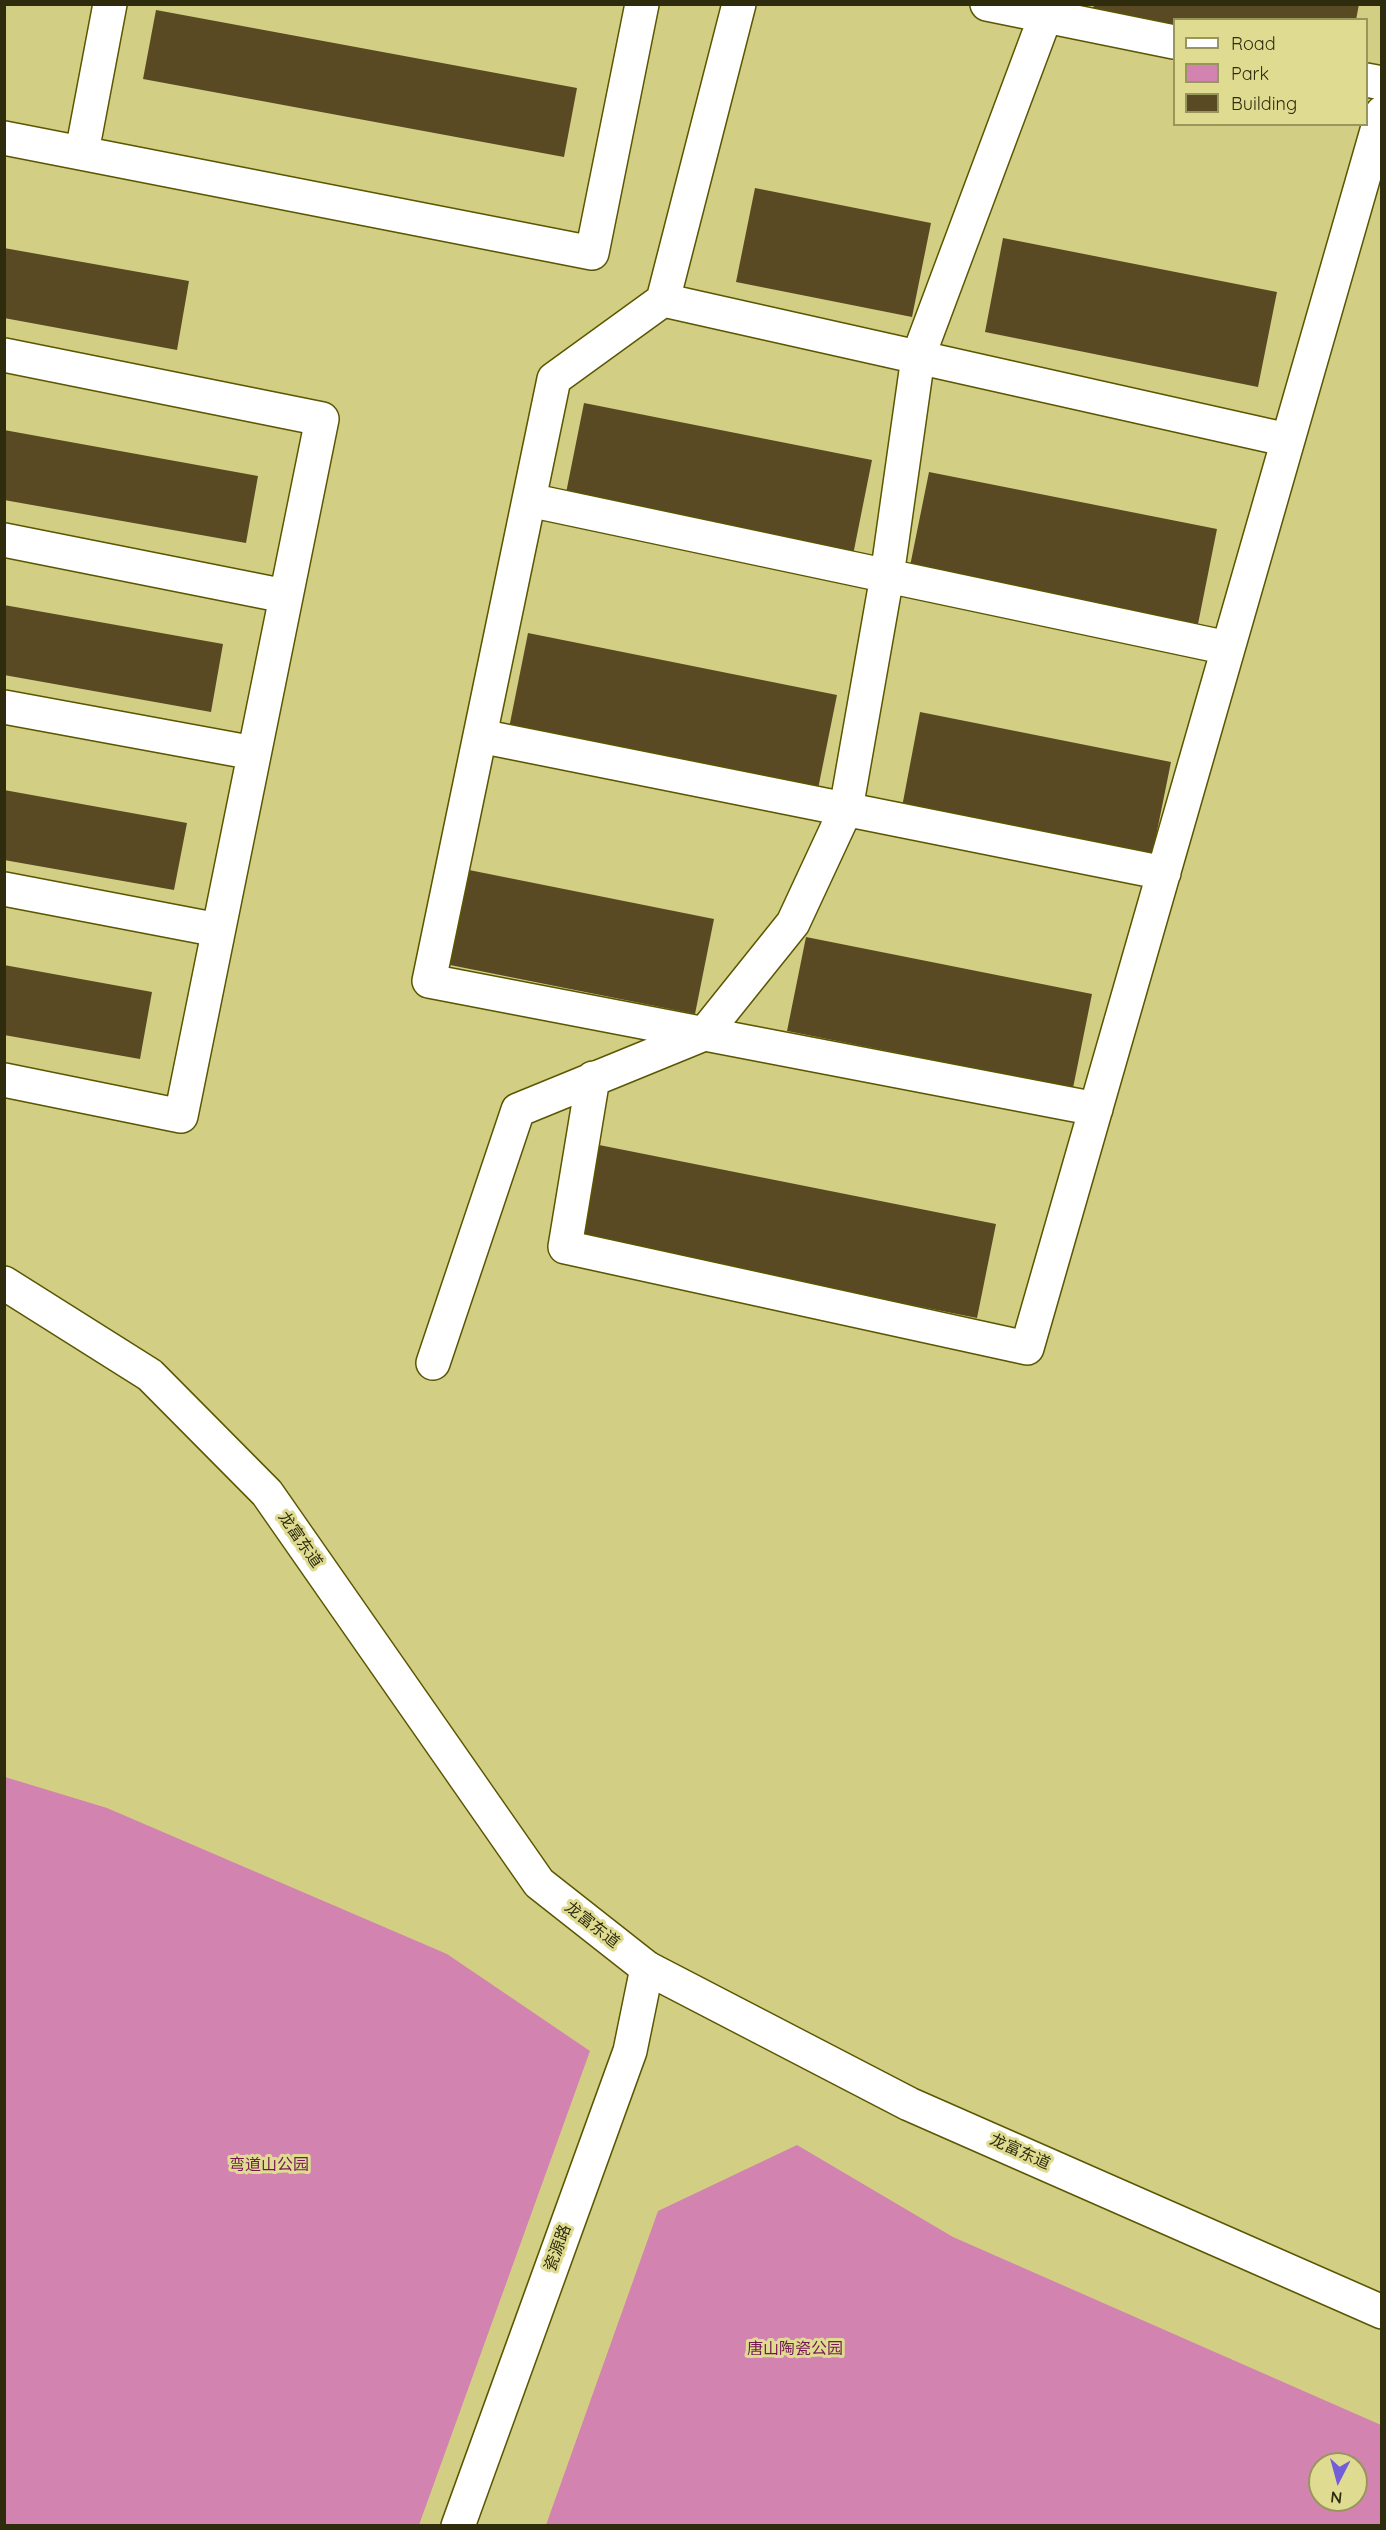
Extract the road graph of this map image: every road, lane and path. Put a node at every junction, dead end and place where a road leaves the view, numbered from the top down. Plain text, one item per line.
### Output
1 (110, 4) edge
2 (642, 4) edge
3 (739, 4) edge
4 (987, 4) edge
5 (1048, 10) edge
6 (1173, 42) edge
7 (1382, 113) edge
8 (4, 138) edge
9 (82, 152) junction
10 (663, 300) junction
11 (4, 355) edge
12 (918, 357) junction
13 (1287, 440) junction
14 (529, 500) junction
15 (4, 540) edge
16 (887, 576) junction
17 (285, 596) junction
18 (1228, 648) junction
19 (4, 707) edge
20 (480, 736) junction
21 (254, 753) junction
22 (846, 809) junction
23 (1164, 873) junction
24 (4, 888) edge
25 (218, 930) junction
26 (704, 1034) junction
27 (593, 1078) junction
28 (4, 1080) edge
29 (1096, 1109) junction
30 (4, 1283) edge
31 (433, 1363) dead end
32 (647, 1968) junction
33 (1382, 2312) edge
34 (458, 2526) edge

1 - 9 main road
2 - 9 main road
3 - 10 main road
4 - 5 main road
5 - 6 main road
5 - 12 main road
7 - 13 main road
8 - 9 main road
10 - 12 main road
10 - 14 main road
11 - 17 main road
12 - 13 main road
12 - 16 main road
13 - 18 main road
14 - 16 main road
14 - 20 main road
15 - 17 main road
16 - 18 main road
16 - 22 main road
17 - 21 main road
18 - 23 main road
19 - 21 main road
20 - 22 main road
20 - 26 main road
21 - 25 main road
22 - 23 main road
22 - 26 main road
23 - 29 main road
24 - 25 main road
25 - 28 main road
26 - 27 main road
26 - 29 main road
27 - 29 main road
27 - 31 main road
30 - 32 main road, 龙富东道
32 - 33 main road, 龙富东道
32 - 34 main road, 瓷源路

